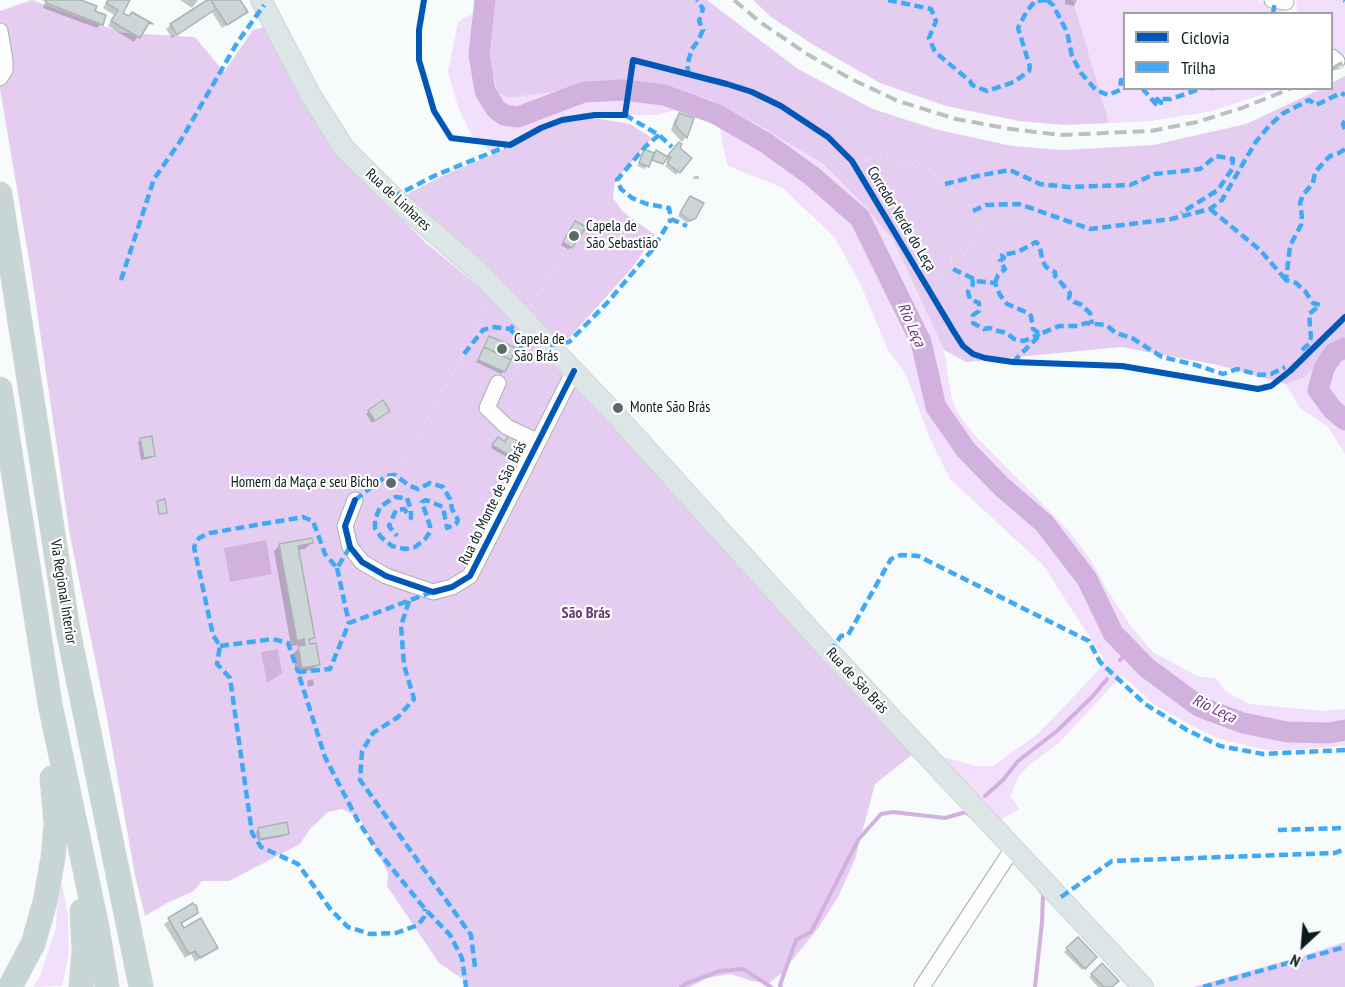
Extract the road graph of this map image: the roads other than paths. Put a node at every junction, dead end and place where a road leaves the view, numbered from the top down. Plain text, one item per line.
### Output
1 (261, 0) edge
2 (0, 31) edge
3 (0, 78) edge
4 (0, 194) edge
5 (574, 371) junction
6 (498, 383) road end
7 (0, 389) edge
8 (537, 441) junction
9 (355, 500) dead end
10 (50, 704) junction
11 (111, 839) junction
12 (79, 846) junction
13 (1012, 848) junction
14 (10, 987) edge
15 (81, 987) edge
16 (107, 987) edge
17 (123, 987) edge
18 (141, 987) edge
19 (922, 987) edge
20 (1143, 987) edge

1 - 5 main road, Rua de Linhares
2 - 3 street
4 - 11 highway, Via Regional Interior
5 - 8 street, Rua do Monte de São Brás
5 - 13 main road, Rua de São Brás
6 - 8 street
7 - 10 highway, Via Regional Interior
8 - 9 street, Rua do Monte de São Brás
10 - 12 highway, Via Regional Interior
10 - 14 highway
11 - 17 highway
11 - 18 highway, Via Regional Interior
12 - 15 highway
12 - 16 highway, Via Regional Interior
13 - 19 street
13 - 20 main road, Rua de São Brás

